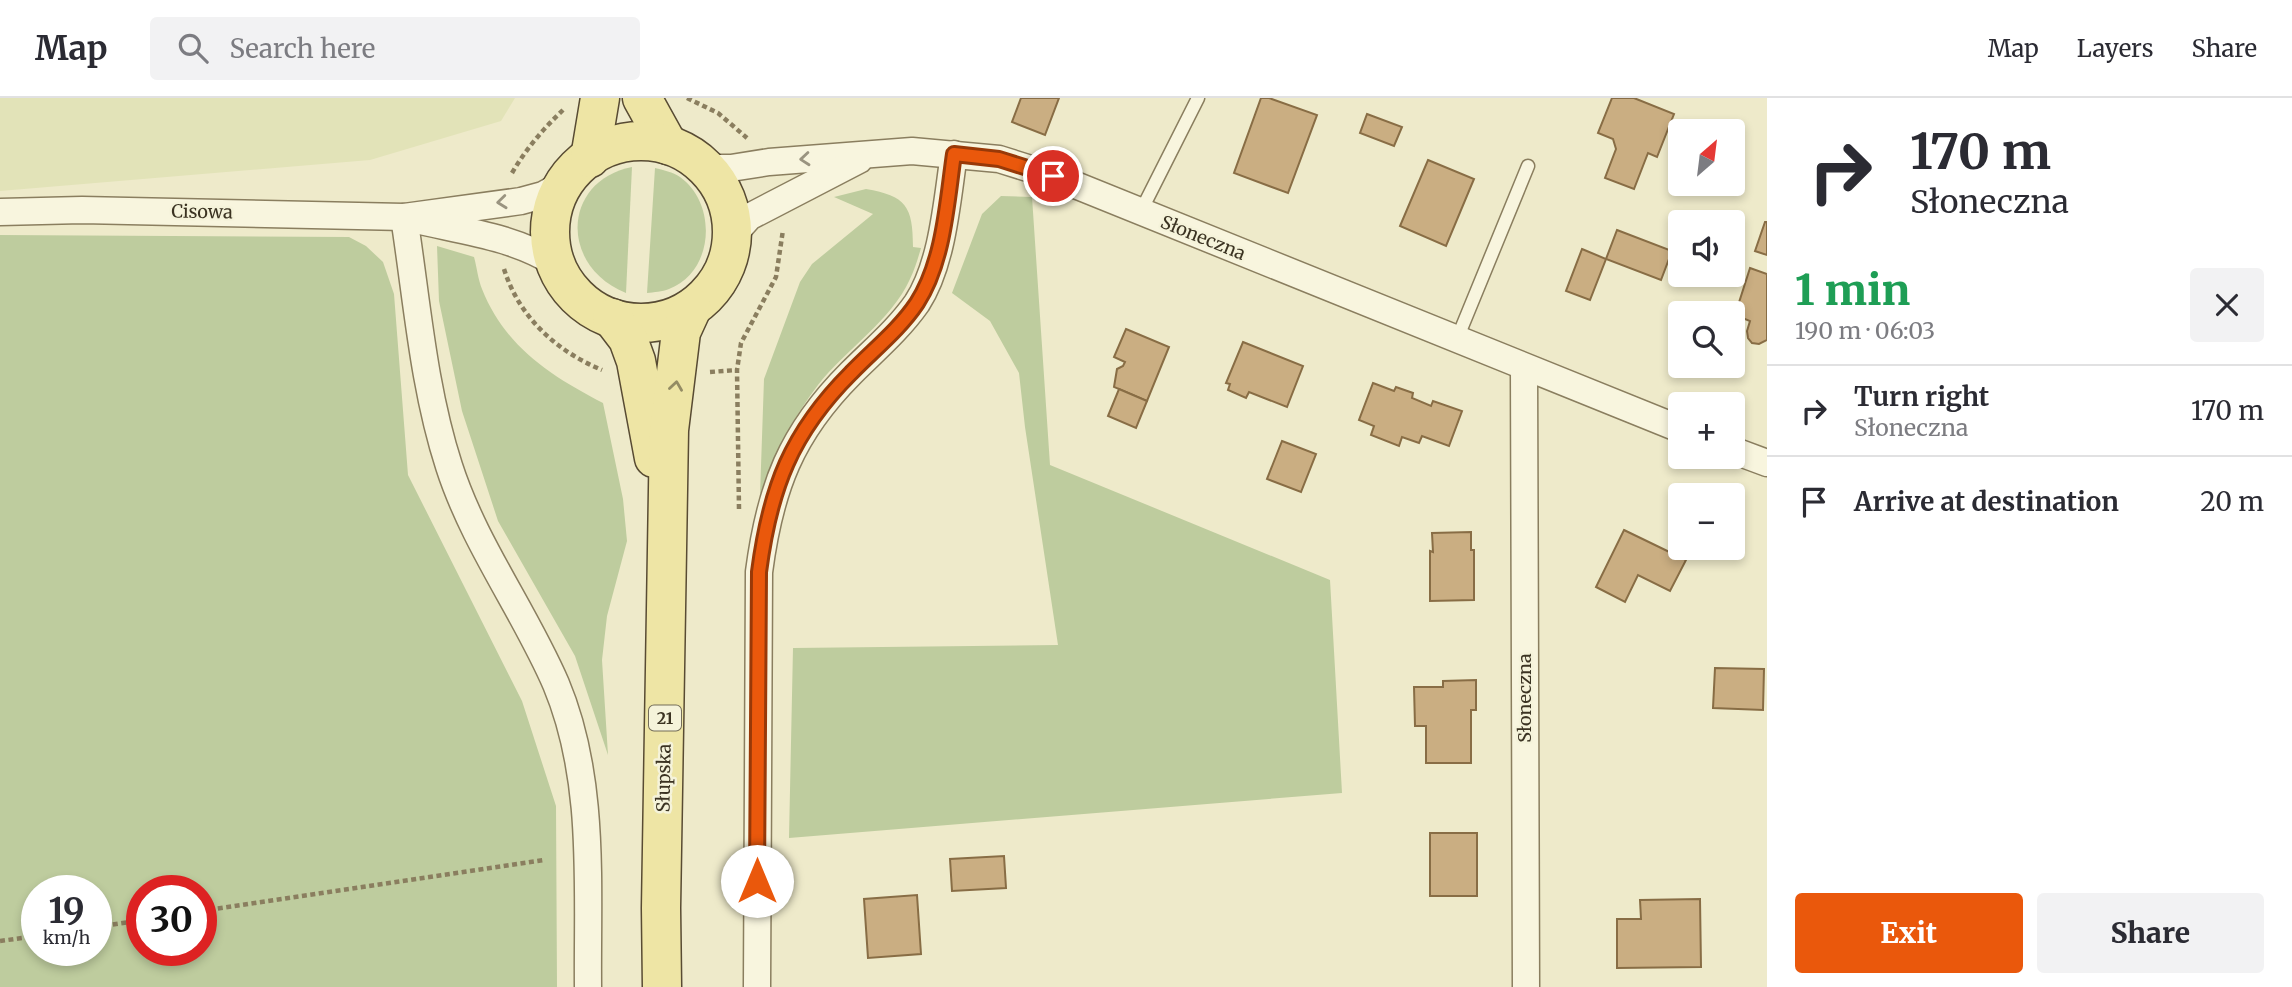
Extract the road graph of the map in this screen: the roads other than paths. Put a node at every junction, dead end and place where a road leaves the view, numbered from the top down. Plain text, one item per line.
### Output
1 (600, 98) edge
2 (642, 98) edge
3 (1198, 98) edge
4 (668, 145) junction
5 (873, 153) junction
6 (954, 154) junction
7 (1528, 166) dead end
8 (705, 169) junction
9 (578, 170) junction
10 (0, 212) edge
11 (1140, 212) junction
12 (404, 217) junction
13 (733, 235) junction
14 (555, 263) junction
15 (692, 308) junction
16 (612, 318) junction
17 (1457, 339) junction
18 (1524, 368) junction
19 (1668, 424) edge
20 (1745, 455) edge
21 (1767, 463) edge
22 (666, 527) junction
23 (588, 987) edge
24 (662, 987) edge
25 (757, 987) edge
26 (1526, 987) edge

1 - 9 main road, 21
2 - 4 main road
3 - 11 lane
4 - 8 main road, 21
4 - 9 main road
5 - 6 street, Słoneczna
5 -> 8 street, Słoneczna
5 - 13 street, Słoneczna
6 - 11 street, Słoneczna
6 - 25 street
7 - 17 lane
8 - 13 main road, 21
9 -> 12 street, Cisowa
9 - 14 main road, 21
10 - 12 street, Cisowa
11 - 17 street, Słoneczna
12 - 14 street, Cisowa
12 - 23 street
13 - 15 main road, 21
14 - 16 main road, 21
15 - 16 main road
22 -> 15 main road, Słupska / 21
16 - 22 main road, Słupska / 21
17 - 18 street, Słoneczna
18 - 19 street, Słoneczna
18 - 26 street, Słoneczna
20 - 21 street
22 - 24 main road, Słupska / 21

